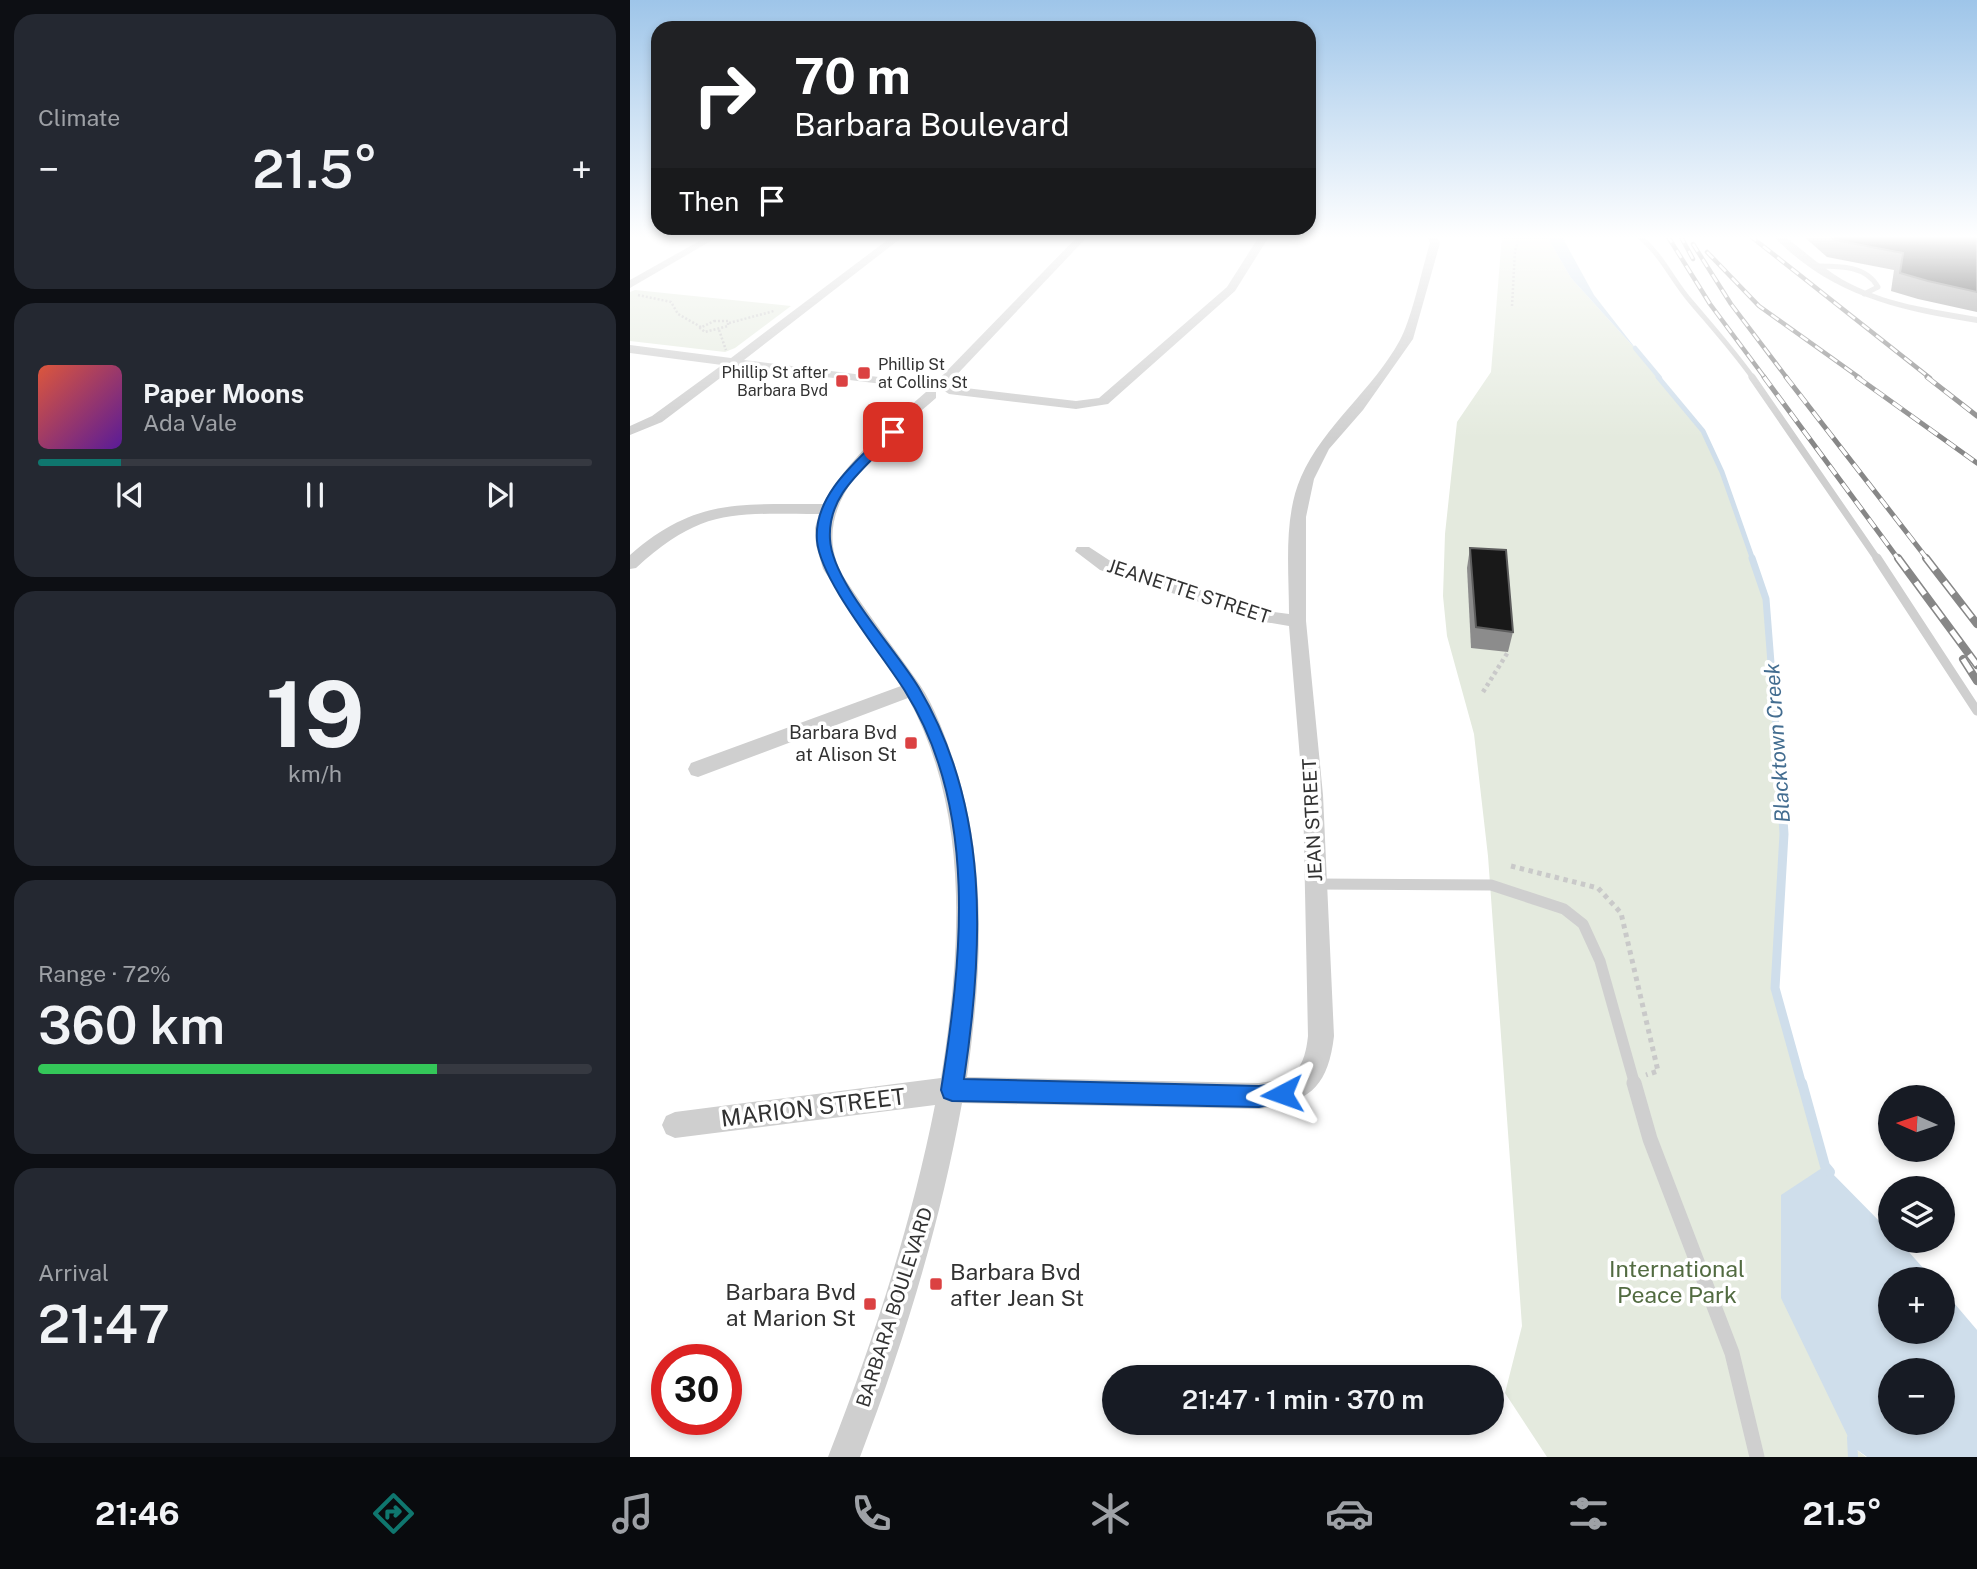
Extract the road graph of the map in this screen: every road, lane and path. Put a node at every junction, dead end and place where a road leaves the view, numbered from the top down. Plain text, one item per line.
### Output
1 (672, 303) edge
2 (811, 303) edge
3 (1018, 303) edge
4 (1215, 303) edge
5 (1417, 303) edge
6 (1513, 303) edge
7 (1693, 303) edge
8 (1890, 303) edge
9 (1512, 306) dead end
10 (784, 308) dead end
11 (1977, 320) edge
12 (729, 323) junction
13 (701, 327) junction
14 (719, 330) junction
15 (630, 349) edge
16 (733, 363) junction
17 (937, 388) junction
18 (630, 431) edge
19 (827, 509) junction
20 (1083, 551) dead end
21 (630, 564) edge
22 (1297, 621) junction
23 (1508, 652) dead end
24 (912, 690) junction
25 (1483, 692) dead end
26 (1977, 711) edge
27 (698, 769) dead end
28 (1316, 884) junction
29 (952, 1090) junction
30 (675, 1125) dead end
31 (844, 1457) edge
32 (1758, 1457) edge

1 - 13 path
2 - 16 street
3 - 17 street, BARBARA BOULEVARD
4 - 17 street
5 - 22 street, JEAN STREET
6 - 9 path
7 - 26 lane
8 - 11 street
10 - 12 path
12 - 13 path
12 - 14 path
13 - 14 path
14 - 16 path
15 - 16 street
16 - 17 street
16 - 18 street
17 - 19 street, BARBARA BOULEVARD
19 - 21 street
19 - 24 street, BARBARA BOULEVARD
20 - 22 street, JEANETTE STREET
22 - 28 street, JEAN STREET
23 - 25 path
24 - 27 street
24 - 29 street, BARBARA BOULEVARD
28 - 29 street, JEAN STREET
28 - 32 lane
29 - 30 street, MARION STREET
29 - 31 street, BARBARA BOULEVARD

